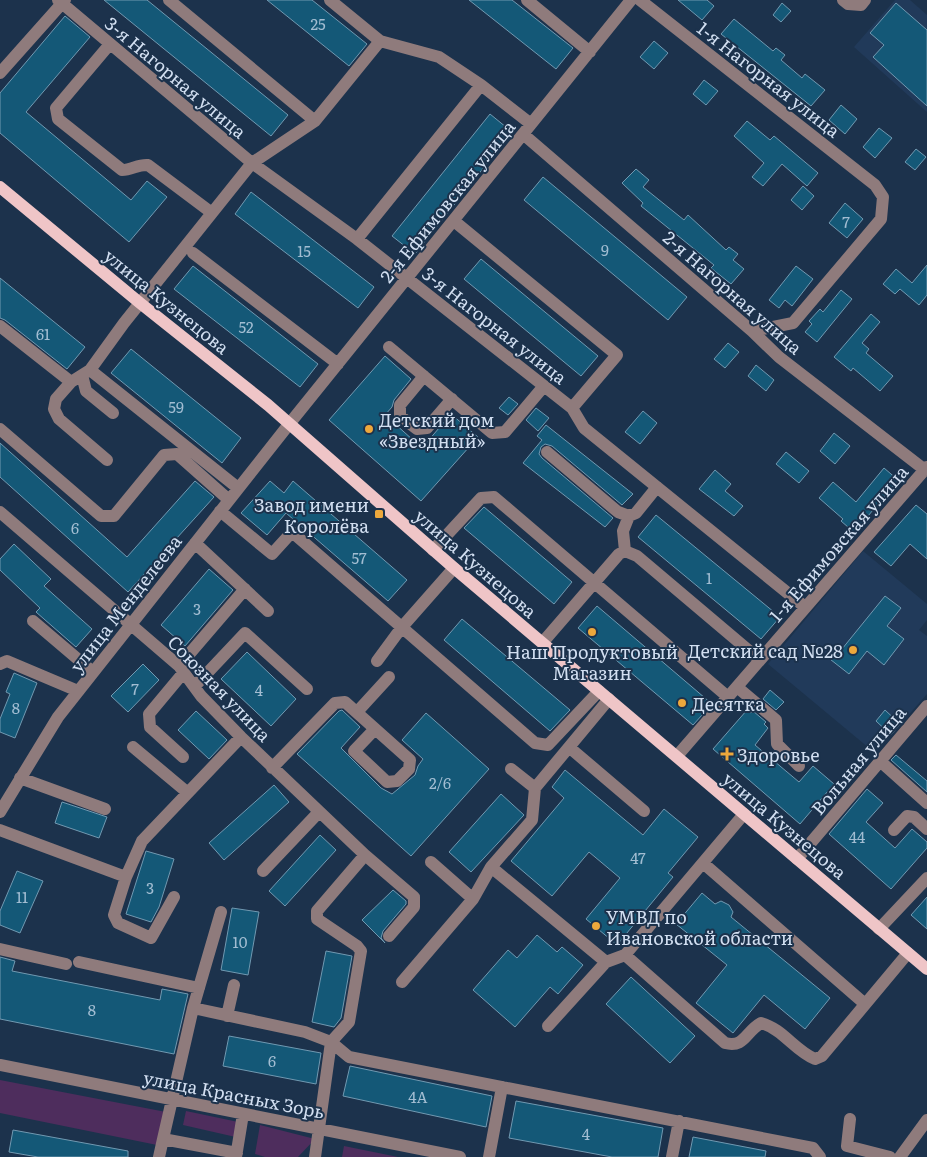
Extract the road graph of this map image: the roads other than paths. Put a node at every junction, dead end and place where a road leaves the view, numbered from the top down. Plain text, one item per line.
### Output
1 (169, 0) edge
2 (330, 0) edge
3 (527, 0) edge
4 (631, 0) edge
5 (640, 0) edge
6 (844, 0) edge
7 (865, 0) edge
8 (61, 1) edge
9 (380, 41) junction
10 (110, 44) junction
11 (590, 52) junction
12 (0, 73) edge
13 (481, 86) junction
14 (315, 121) junction
15 (527, 129) junction
16 (252, 163) junction
17 (1, 189) edge
18 (212, 213) junction
19 (454, 220) junction
20 (357, 239) junction
21 (193, 253) dead end
22 (407, 279) junction
23 (140, 303) junction
24 (0, 326) edge
25 (752, 331) junction
26 (389, 347) dead end
27 (338, 364) junction
28 (81, 376) junction
29 (424, 376) junction
30 (544, 386) junction
31 (452, 399) junction
32 (572, 408) junction
33 (113, 414) dead end
34 (290, 424) junction
35 (0, 429) edge
36 (547, 452) dead end
37 (107, 460) dead end
38 (926, 468) edge
39 (657, 487) junction
40 (238, 488) junction
41 (229, 500) junction
42 (220, 511) junction
43 (1, 514) edge
44 (629, 516) junction
45 (195, 543) junction
46 (433, 550) junction
47 (625, 551) junction
48 (454, 568) junction
49 (595, 583) junction
50 (245, 589) junction
51 (805, 607) junction
52 (268, 610) dead end
53 (33, 621) dead end
54 (130, 624) junction
55 (402, 627) junction
56 (542, 642) junction
57 (760, 660) junction
58 (377, 661) dead end
59 (0, 664) edge
60 (181, 669) junction
61 (93, 672) junction
62 (389, 677) dead end
63 (195, 686) junction
64 (307, 689) dead end
65 (78, 691) junction
66 (599, 691) junction
67 (732, 692) junction
68 (610, 699) junction
69 (927, 706) edge
70 (357, 712) junction
71 (375, 728) junction
72 (241, 737) junction
73 (133, 747) dead end
74 (570, 748) junction
75 (676, 756) junction
76 (183, 757) dead end
77 (880, 761) junction
78 (799, 766) dead end
79 (272, 768) junction
80 (511, 769) dead end
81 (20, 778) junction
82 (535, 788) junction
83 (188, 793) junction
84 (927, 803) edge
85 (105, 809) dead end
86 (644, 811) dead end
87 (0, 812) edge
88 (319, 812) junction
89 (744, 814) junction
90 (927, 829) edge
91 (0, 830) edge
92 (894, 830) dead end
93 (365, 855) junction
94 (797, 859) junction
95 (431, 862) dead end
96 (703, 864) junction
97 (491, 867) junction
98 (263, 871) dead end
99 (126, 877) junction
100 (927, 878) edge
101 (174, 897) dead end
102 (473, 899) junction
103 (222, 912) dead end
104 (879, 929) junction
105 (389, 936) dead end
106 (0, 949) edge
107 (908, 953) junction
108 (625, 955) junction
109 (606, 962) junction
110 (927, 969) edge
111 (402, 982) dead end
112 (234, 985) dead end
113 (199, 988) junction
114 (864, 1004) junction
115 (193, 1008) junction
116 (227, 1016) junction
117 (548, 1026) dead end
118 (331, 1042) junction
119 (0, 1065) edge
120 (502, 1087) junction
121 (173, 1100) junction
122 (243, 1114) junction
123 (850, 1119) dead end
124 (927, 1120) edge
125 (679, 1121) junction
126 (318, 1129) junction
127 (163, 1140) junction
128 (237, 1155) edge
129 (159, 1157) edge
130 (315, 1157) edge
131 (460, 1157) edge
132 (489, 1157) edge
133 (672, 1157) edge
134 (820, 1157) edge
135 (890, 1157) edge
136 (900, 1157) edge

1 - 14 street
2 - 9 street
3 - 11 street
4 - 11 street, 2-я Ефимовская улица
5 - 25 street, 1-я Нагорная улица
6 - 7 street
8 - 10 street, 3-я Нагорная улица
8 - 12 street
9 - 13 street, 2-я Нагорная улица
9 - 14 street
10 - 16 street, 3-я Нагорная улица
10 - 18 street
11 - 15 street, 2-я Ефимовская улица
13 - 15 street, 2-я Нагорная улица
13 - 20 street
14 - 16 street
15 - 19 street, 2-я Ефимовская улица
15 - 25 street, 2-я Нагорная улица
16 - 18 street
16 - 20 street, 3-я Нагорная улица
17 - 23 main road, улица Кузнецова
18 - 23 street
19 - 22 street, 2-я Ефимовская улица
19 - 32 street
20 - 22 street, 3-я Нагорная улица
21 - 27 street
22 - 27 street, 2-я Ефимовская улица
22 - 30 street, 3-я Нагорная улица
23 - 28 street
23 - 34 main road, улица Кузнецова
24 - 28 street
25 - 38 street, 2-я Нагорная улица
26 - 29 street
27 - 34 street, 2-я Ефимовская улица
28 - 33 street
28 - 37 street
28 - 40 street
29 - 31 street
29 - 31 street
30 - 31 street
30 - 32 street, 3-я Нагорная улица
32 - 39 street, 3-я Нагорная улица
34 - 40 street, улица Менделеева
34 - 46 main road, улица Кузнецова
35 - 41 street
36 - 44 street
38 - 51 street, 1-я Ефимовская улица
39 - 44 street
39 - 51 street, 3-я Нагорная улица
40 - 41 street, улица Менделеева
41 - 42 street, улица Менделеева
42 - 45 street, улица Менделеева
42 - 55 street
43 - 54 street, Союзная улица
44 - 47 street
45 - 50 street
45 - 54 street, улица Менделеева
46 - 48 main road, улица Кузнецова
46 - 49 street
47 - 49 street
47 - 57 street
48 - 55 street
48 - 56 main road, улица Кузнецова
49 - 56 street
49 - 67 street
50 - 52 street
50 - 60 street
51 - 57 street, 1-я Ефимовская улица
53 - 61 street
54 - 60 street, Союзная улица
54 - 61 street, улица Менделеева
55 - 58 street
55 - 66 street
56 - 66 main road, улица Кузнецова
57 - 67 street, 1-я Ефимовская улица
59 - 65 street
60 - 63 street, Союзная улица
60 - 76 street
61 - 65 street, улица Менделеева
62 - 70 street
63 - 64 street
63 - 72 street, Союзная улица
65 - 81 street, улица Менделеева
66 - 68 main road, улица Кузнецова
67 - 75 street, 1-я Ефимовская улица
67 - 78 street
68 - 74 street
68 - 75 main road, улица Кузнецова
69 - 77 street, Вольная улица
70 - 71 street
70 - 79 street
71 - 71 street
72 - 79 street, Союзная улица
72 - 83 street
73 - 83 street
74 - 82 street
74 - 86 street
75 - 89 main road, улица Кузнецова
77 - 84 street
77 - 94 street, Вольная улица
79 - 88 street, Союзная улица
80 - 82 street
81 - 85 street
81 - 87 street, улица Менделеева
82 - 97 street
83 - 99 street
88 - 93 street, Союзная улица
88 - 98 street
89 - 94 main road, улица Кузнецова
89 - 96 street
90 - 92 street
91 - 99 street
93 - 105 street, Союзная улица
93 - 118 street
94 - 104 main road, улица Кузнецова
95 - 102 street
96 - 108 street
96 - 114 street
97 - 102 street
97 - 109 street
99 - 101 street
100 - 104 street
102 - 111 street
103 - 113 street
104 - 107 main road, улица Кузнецова
106 - 113 street
107 - 110 main road, улица Кузнецова
107 - 114 street
108 - 109 street
108 - 114 street
109 - 117 street
112 - 116 street
113 - 115 street
115 - 116 street
115 - 121 street
116 - 118 street
118 - 120 street
118 - 126 street
119 - 121 street, улица Красных Зорь
120 - 125 street
120 - 132 street
121 - 122 street, улица Красных Зорь
121 - 127 street
122 - 126 street, улица Красных Зорь
122 - 128 street
123 - 135 street
124 - 136 street
125 - 133 street
125 - 134 street
126 - 130 street
126 - 131 street, улица Красных Зорь
127 - 128 street
127 - 129 street

